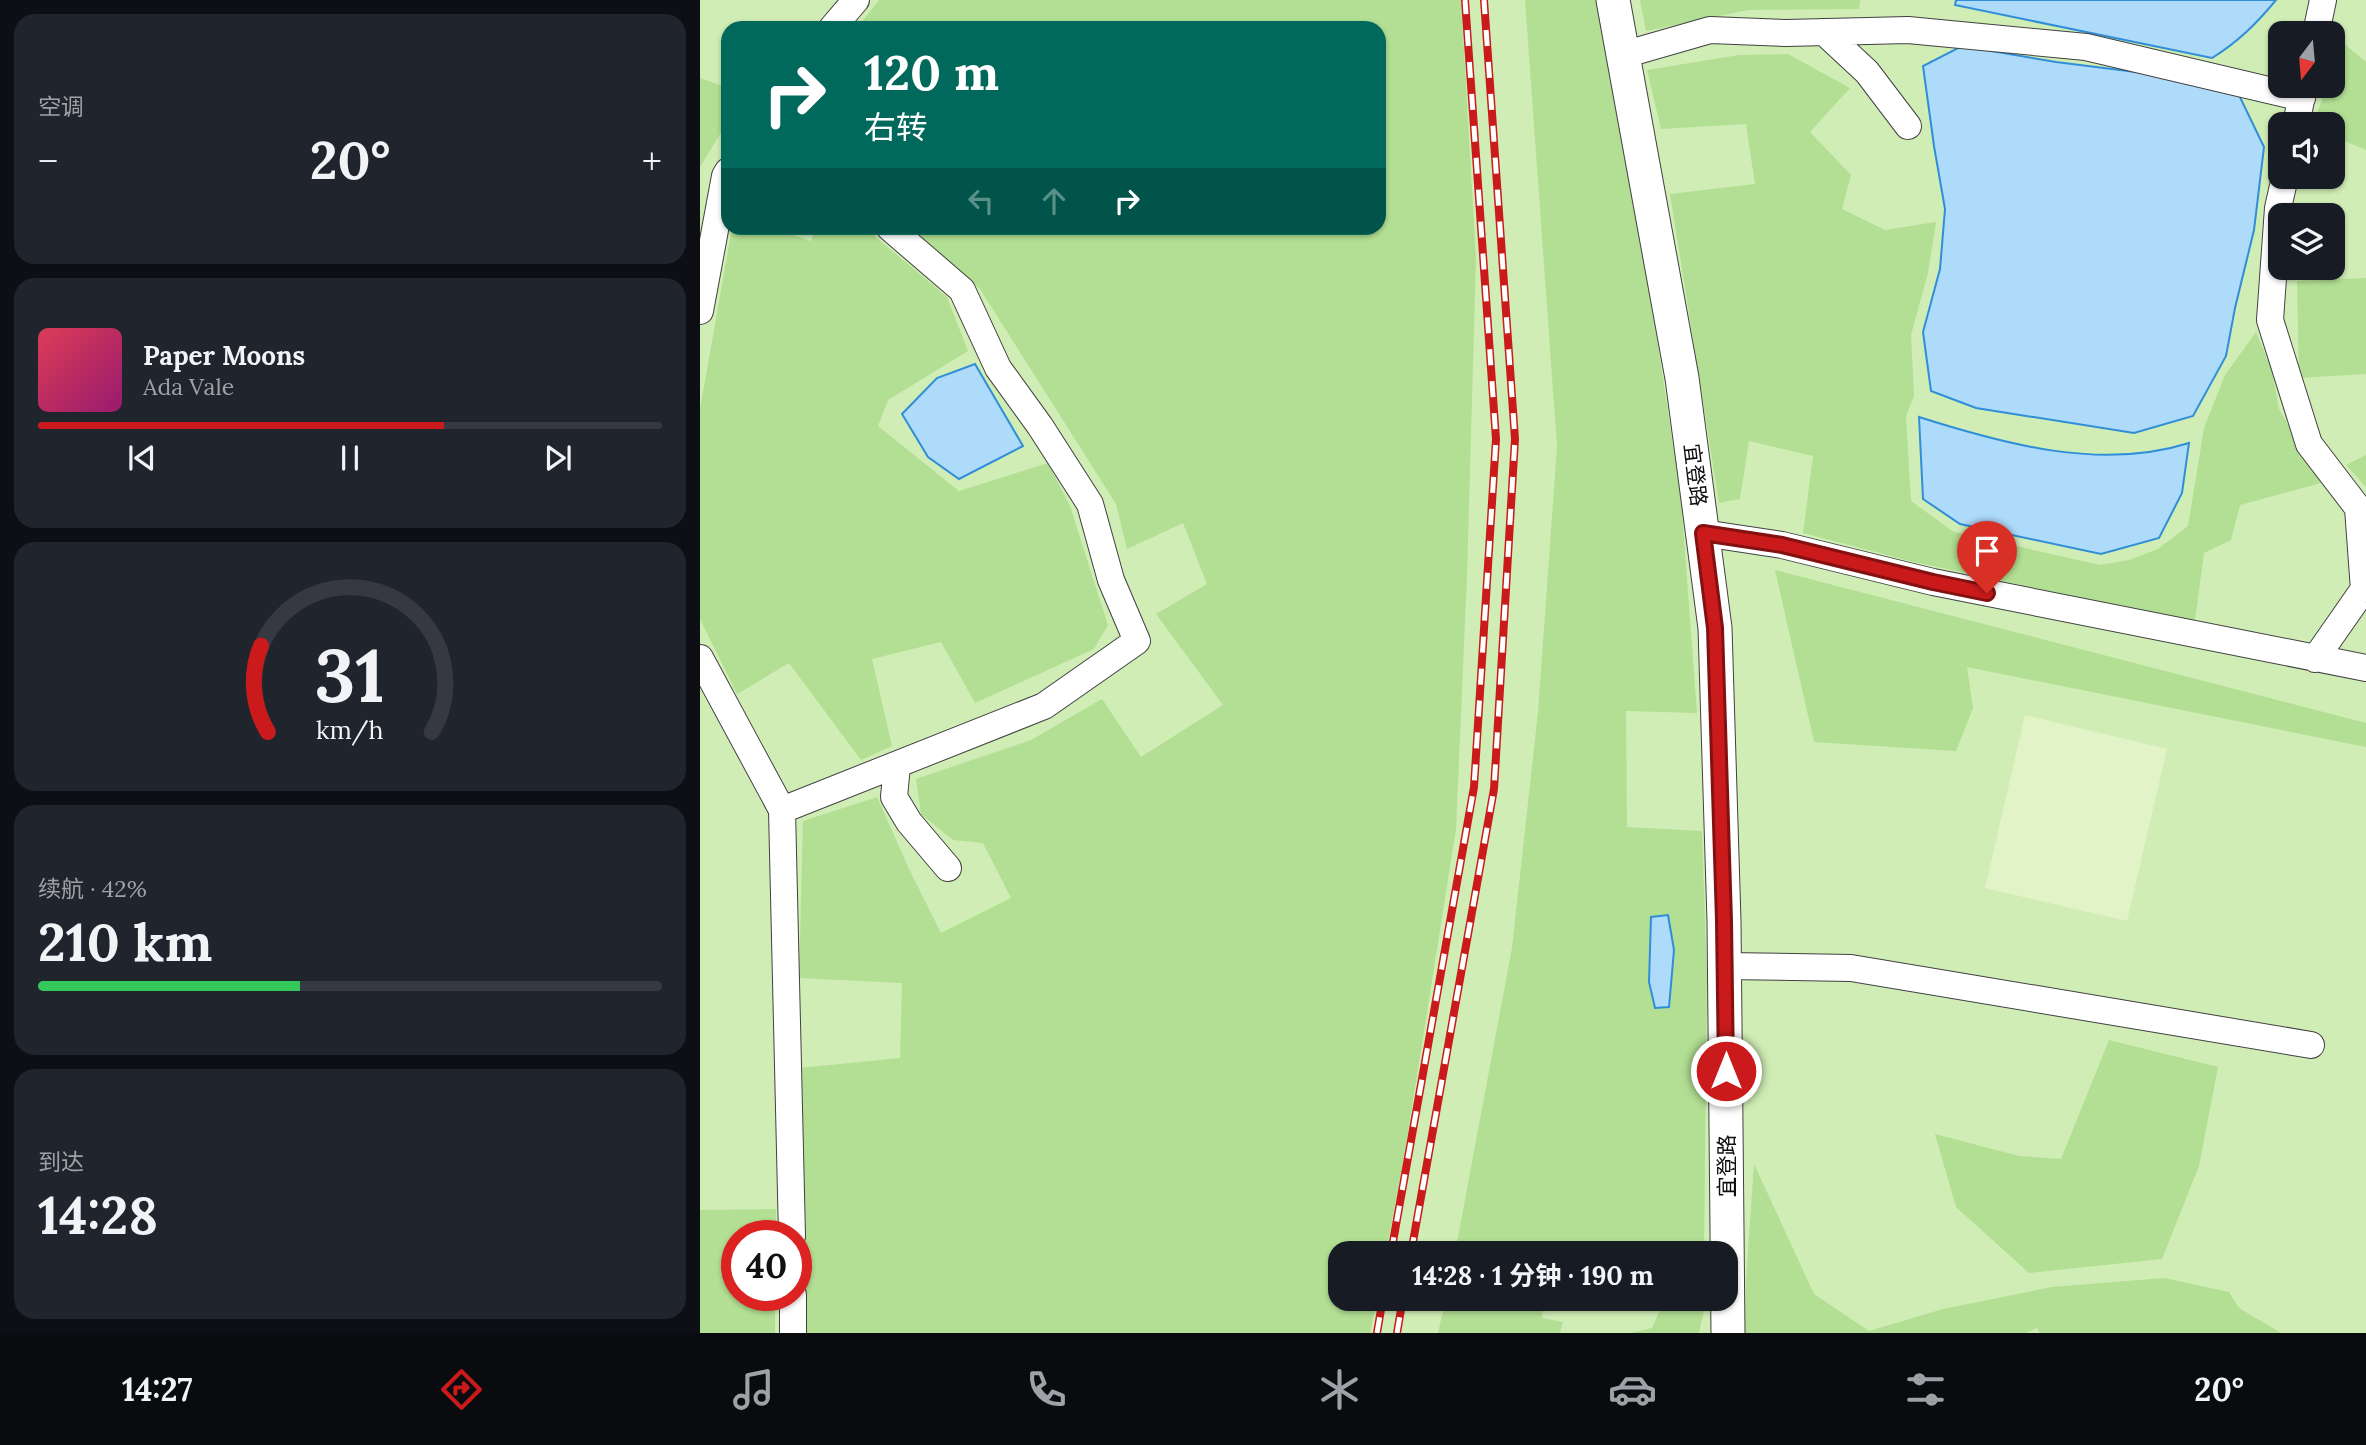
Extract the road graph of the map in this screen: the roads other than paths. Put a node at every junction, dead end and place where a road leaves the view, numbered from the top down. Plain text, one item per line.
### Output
1 (856, 0) edge
2 (1613, 0) edge
3 (2323, 0) edge
4 (838, 21) edge
5 (2319, 21) edge
6 (1824, 32) junction
7 (1623, 55) junction
8 (2268, 85) edge
9 (1908, 126) dead end
10 (2282, 189) edge
11 (721, 198) edge
12 (898, 235) edge
13 (700, 311) edge
14 (1703, 533) junction
15 (2365, 588) edge
16 (700, 659) edge
17 (2315, 659) junction
18 (2366, 668) edge
19 (897, 765) junction
20 (782, 810) junction
21 (948, 868) dead end
22 (1725, 966) junction
23 (2311, 1045) dead end
24 (792, 1220) edge
25 (793, 1311) edge
26 (793, 1333) edge
27 (1728, 1333) edge

1 - 4 street
2 - 7 street, 宜登路
3 - 5 street
6 - 7 street
6 - 8 street
6 - 9 street
7 - 14 street, 宜登路
10 - 15 street
11 - 13 street
12 - 19 street
14 - 17 street
14 - 22 street, 宜登路
15 - 17 street
16 - 20 street
17 - 18 street
19 - 20 street
19 - 21 street
20 - 24 street
22 - 23 street
22 - 27 street, 宜登路
25 - 26 street

